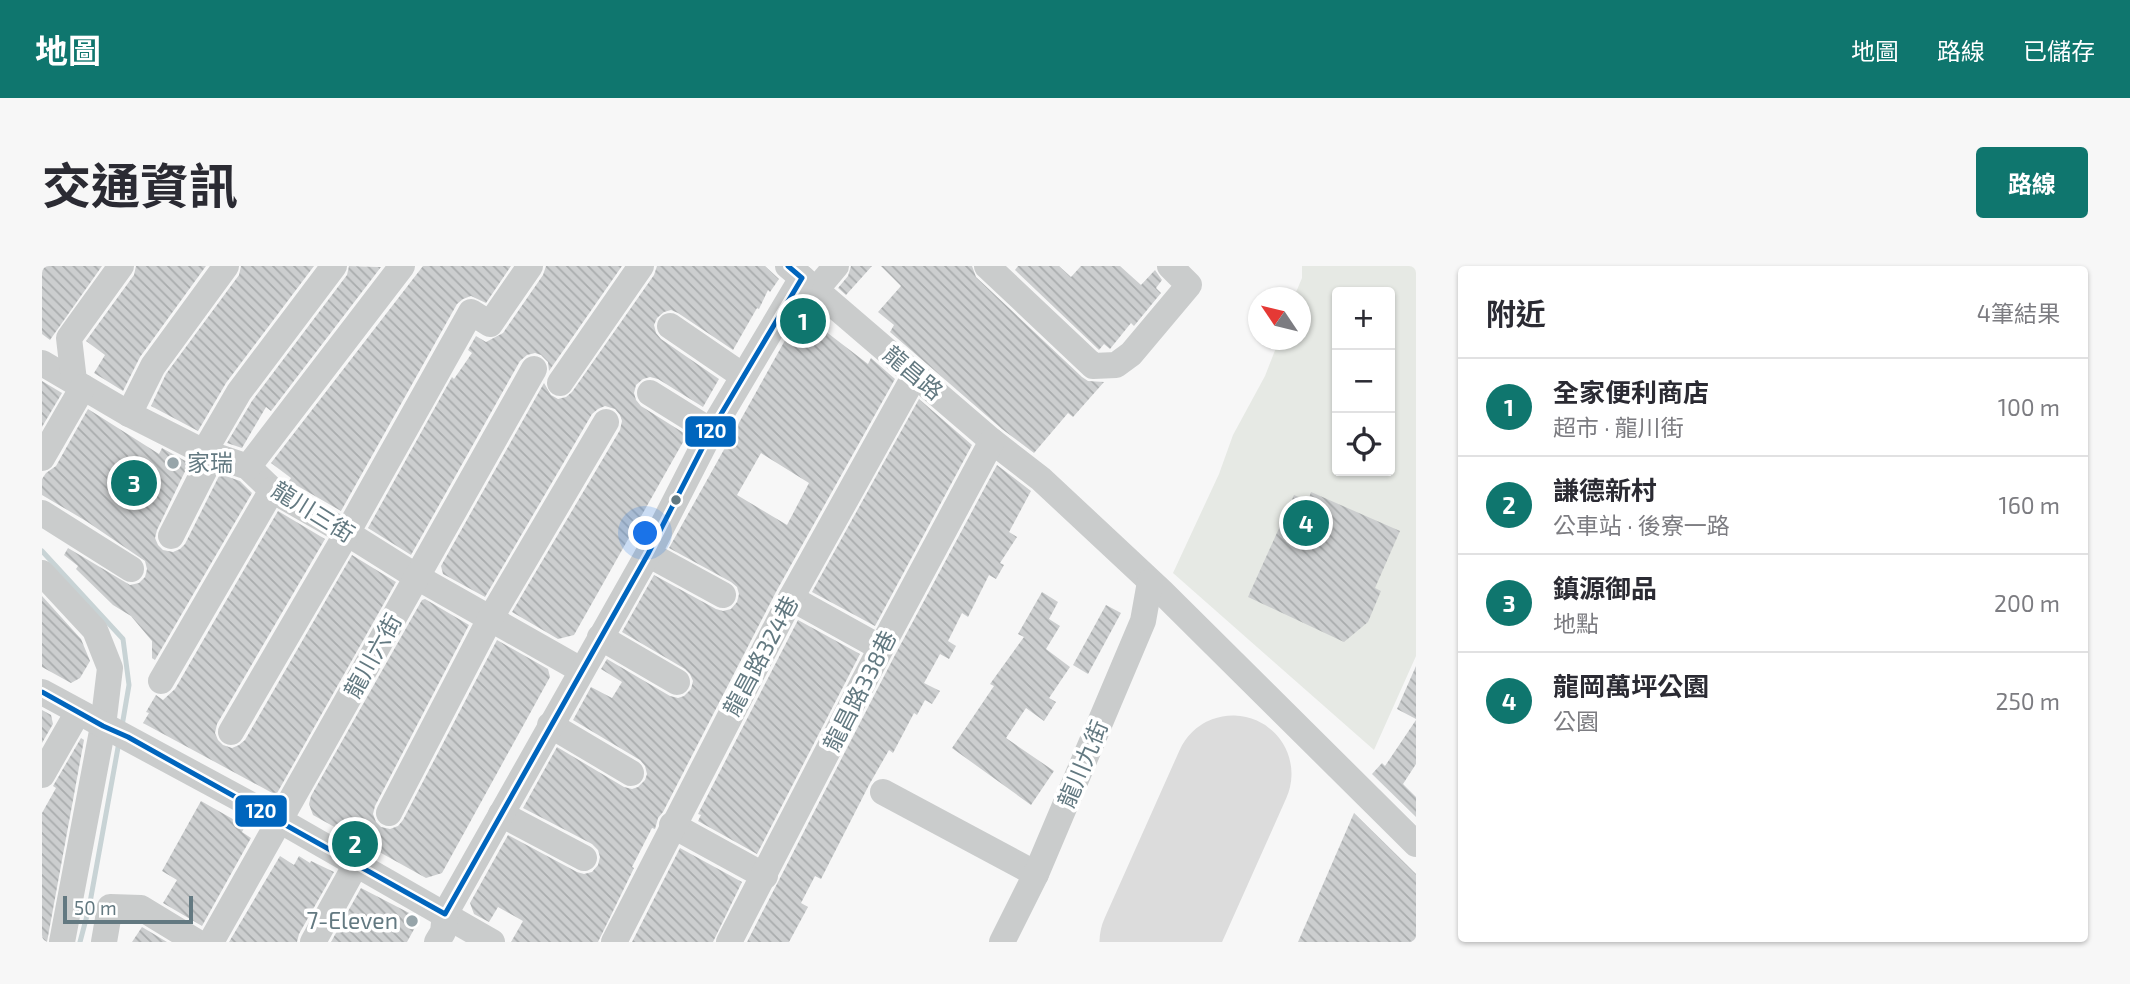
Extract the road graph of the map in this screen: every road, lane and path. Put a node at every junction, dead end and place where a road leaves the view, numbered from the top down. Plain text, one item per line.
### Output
1 (121, 266) edge
2 (226, 266) edge
3 (334, 266) edge
4 (402, 266) edge
5 (530, 266) edge
6 (641, 266) edge
7 (836, 266) edge
8 (987, 266) edge
9 (1170, 266) edge
10 (801, 278) edge
11 (670, 326) dead end
12 (42, 363) edge
13 (534, 369) dead end
14 (915, 375) junction
15 (743, 376) junction
16 (559, 383) dead end
17 (79, 384) junction
18 (650, 393) dead end
19 (129, 414) junction
20 (606, 422) dead end
21 (711, 431) junction
22 (992, 441) junction
23 (204, 453) junction
24 (42, 458) edge
25 (248, 467) junction
26 (272, 490) junction
27 (42, 513) edge
28 (347, 533) junction
29 (171, 536) dead end
30 (648, 554) junction
31 (131, 569) dead end
32 (42, 573) edge
33 (417, 577) junction
34 (1150, 582) junction
35 (723, 595) dead end
36 (791, 597) junction
37 (490, 619) junction
38 (600, 637) junction
39 (881, 648) junction
40 (581, 670) junction
41 (161, 681) dead end
42 (677, 682) dead end
43 (42, 692) edge
44 (78, 712) junction
45 (550, 725) junction
46 (114, 731) junction
47 (231, 732) dead end
48 (631, 773) dead end
49 (42, 775) edge
50 (883, 792) dead end
51 (389, 813) dead end
52 (501, 814) junction
53 (281, 821) junction
54 (673, 825) junction
55 (1416, 844) edge
56 (583, 858) dead end
57 (355, 866) junction
58 (1037, 874) junction
59 (765, 876) junction
60 (445, 914) junction
61 (62, 942) edge
62 (104, 942) edge
63 (197, 942) edge
64 (211, 942) edge
65 (313, 942) edge
66 (419, 942) edge
67 (437, 942) edge
68 (492, 942) edge
69 (614, 942) edge
70 (729, 942) edge
71 (1002, 942) edge

1 - 17 street
2 - 19 street
3 - 23 street
4 - 25 street
5 - 28 street
6 - 16 street
7 - 10 street
8 - 9 street
10 - 14 street, 龍昌路
10 - 15 street
11 - 15 street
12 - 17 street, 龍川三街
13 - 33 street, 龍川六街
14 - 22 street, 龍昌路
14 - 36 street, 龍昌路324巷
15 - 21 street
17 - 19 street, 龍川三街
17 - 24 street
18 - 21 street
19 - 23 street, 龍川三街
20 - 37 street
21 - 30 street
22 - 34 street, 龍昌路
22 - 39 street, 龍昌路338巷
23 - 25 street, 龍川三街
23 - 29 street
25 - 26 street, 龍川三街
26 - 28 street, 龍川三街
26 - 41 street
27 - 31 street
28 - 33 street, 龍川三街
28 - 47 street
30 - 35 street
30 - 38 street
32 - 46 street
33 - 37 street, 龍川三街
33 - 53 street, 龍川六街
34 - 55 street, 龍昌路
34 - 58 street, 龍川九街
36 - 39 street
36 - 54 street, 龍昌路324巷
37 - 40 street, 龍川三街
37 - 51 street
38 - 40 street
38 - 42 street
39 - 59 street, 龍昌路338巷
40 - 45 street
43 - 44 street
44 - 46 street
44 - 49 street
45 - 48 street
45 - 52 street
46 - 53 street
46 - 61 street
50 - 58 street
52 - 56 street
52 - 60 street
53 - 57 street
53 - 64 street, 龍川六街
54 - 59 street
54 - 69 street, 龍昌路324巷
57 - 60 street
57 - 65 street
58 - 71 street, 龍川九街
59 - 70 street, 龍昌路338巷
60 - 66 street
60 - 67 street
60 - 68 street
62 - 63 street

